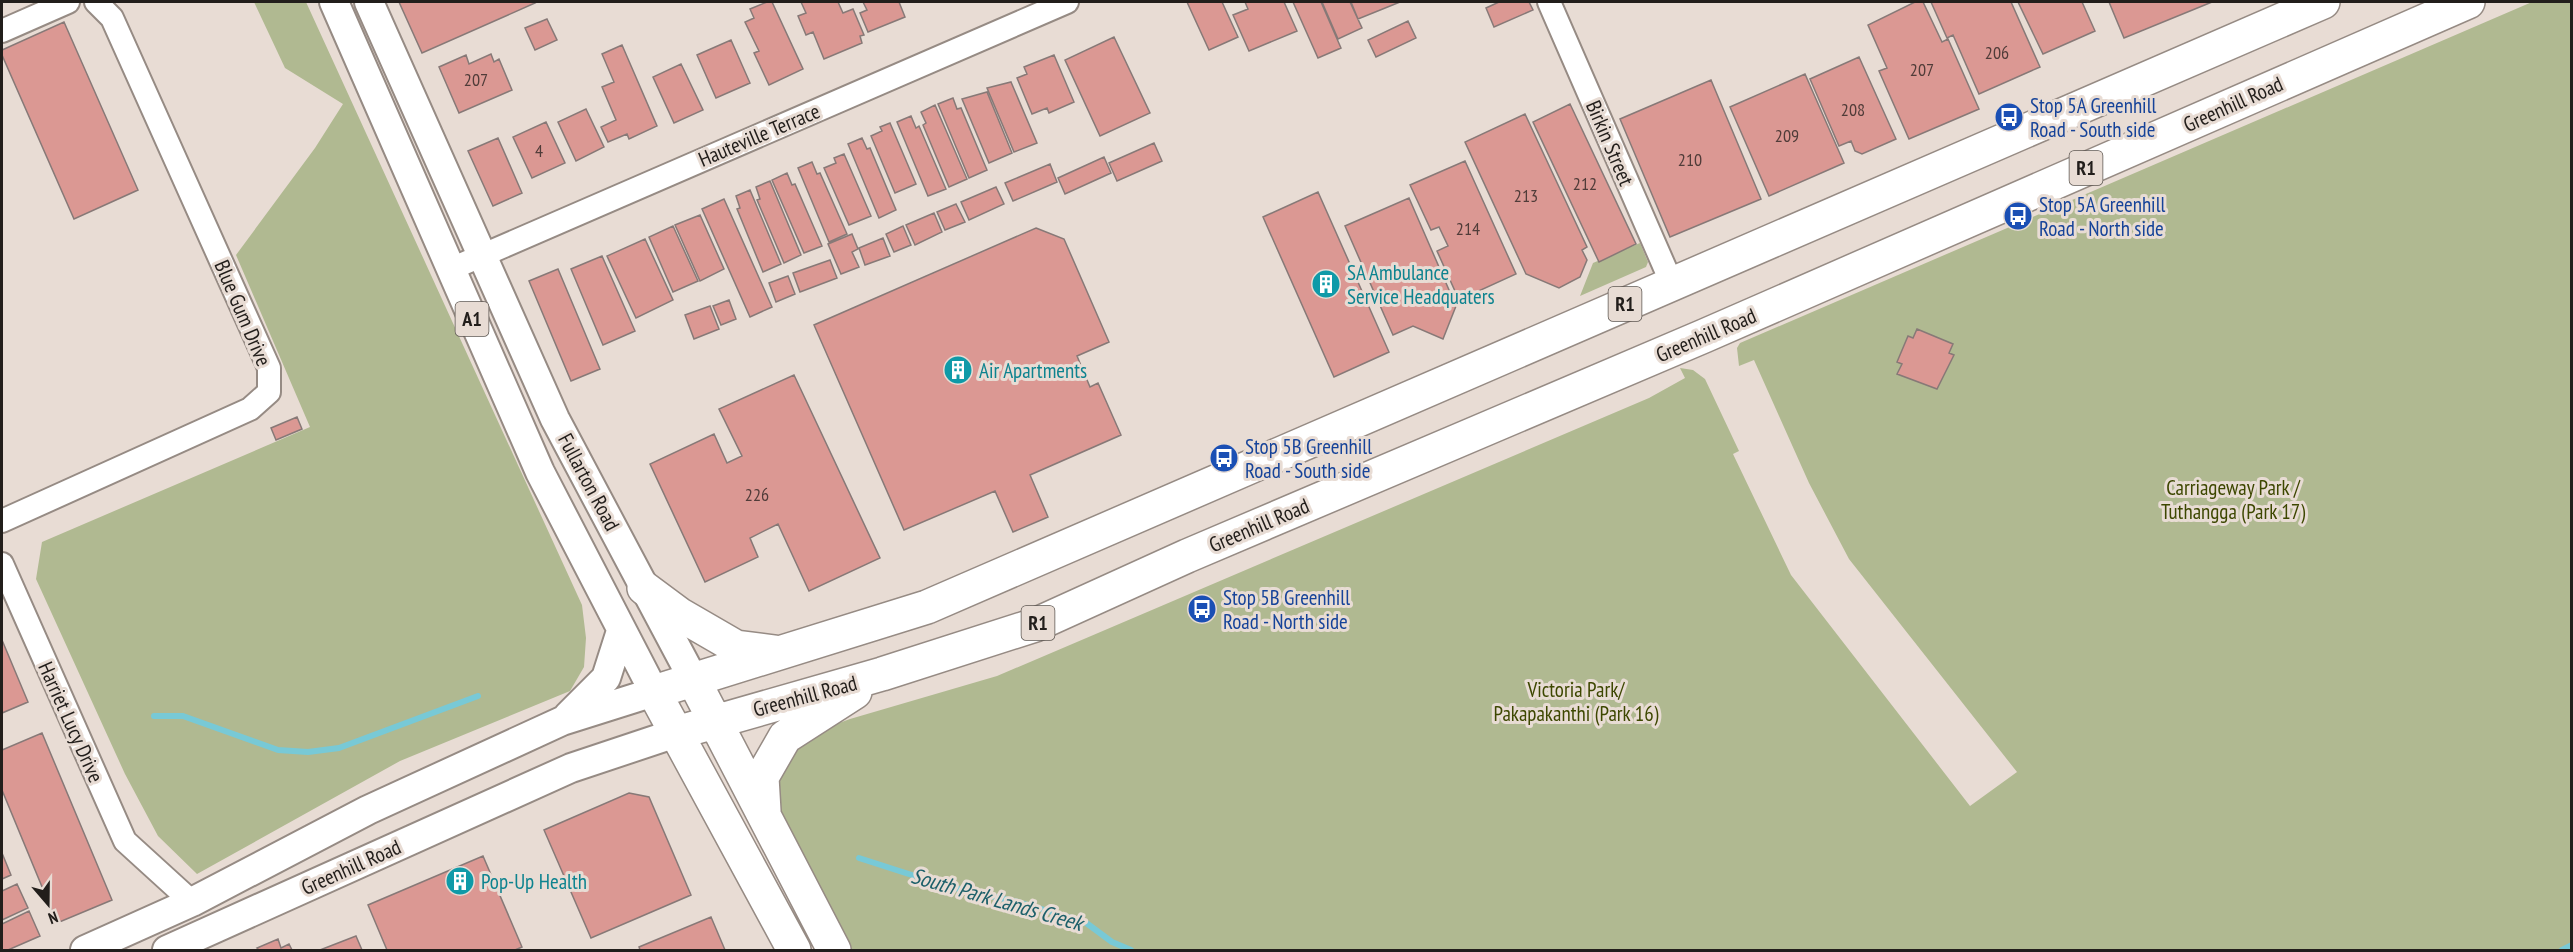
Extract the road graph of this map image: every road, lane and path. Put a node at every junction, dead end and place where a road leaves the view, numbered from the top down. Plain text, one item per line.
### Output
1 (68, 2) edge
2 (96, 2) edge
3 (334, 2) edge
4 (369, 2) edge
5 (1067, 2) edge
6 (1549, 2) edge
7 (2323, 2) edge
8 (2468, 2) edge
9 (2, 31) edge
10 (483, 255) junction
11 (450, 269) junction
12 (1672, 284) junction
13 (2, 520) edge
14 (2, 564) edge
15 (644, 588) junction
16 (8, 598) edge
17 (621, 631) junction
18 (776, 652) junction
19 (882, 674) junction
20 (693, 679) junction
21 (654, 692) junction
22 (562, 721) junction
23 (716, 721) junction
24 (676, 733) junction
25 (765, 813) junction
26 (192, 902) junction
27 (85, 951) edge
28 (167, 951) edge
29 (794, 951) edge
30 (834, 951) edge

1 - 9 street
2 - 13 street, Blue Gum Drive
3 - 11 main road, Fullarton Road / A1
4 - 10 main road, Fullarton Road / A1
5 - 10 street, Hauteville Terrace
6 - 12 street, Birkin Street
7 - 12 highway, Greenhill Road / R1
8 - 19 highway, Greenhill Road / R1
10 - 11 street, Hauteville Terrace
10 - 15 main road, Fullarton Road / A1
11 - 17 main road, Fullarton Road / A1
12 - 18 highway, Greenhill Road / R1
14 - 16 street, Harriet Lucy Drive
15 - 18 highway
15 - 20 main road, Fullarton Road / A1
16 - 26 street, Harriet Lucy Drive
17 - 21 main road, Fullarton Road / A1
17 - 22 main road
18 - 20 highway, Greenhill Road / R1
19 - 23 highway, Greenhill Road
19 - 25 highway, R1
20 - 21 highway, Greenhill Road / R1
20 - 23 highway, Fullarton Road / A1
21 - 22 main road, Greenhill Road
21 - 24 highway, Fullarton Road
22 - 26 main road, Greenhill Road
23 - 24 highway, Greenhill Road
23 - 25 highway, Fullarton Road / R1
24 - 28 main road, Greenhill Road
24 - 29 highway, Fullarton Road
25 - 30 highway, Fullarton Road / R1
26 - 27 main road, Greenhill Road

